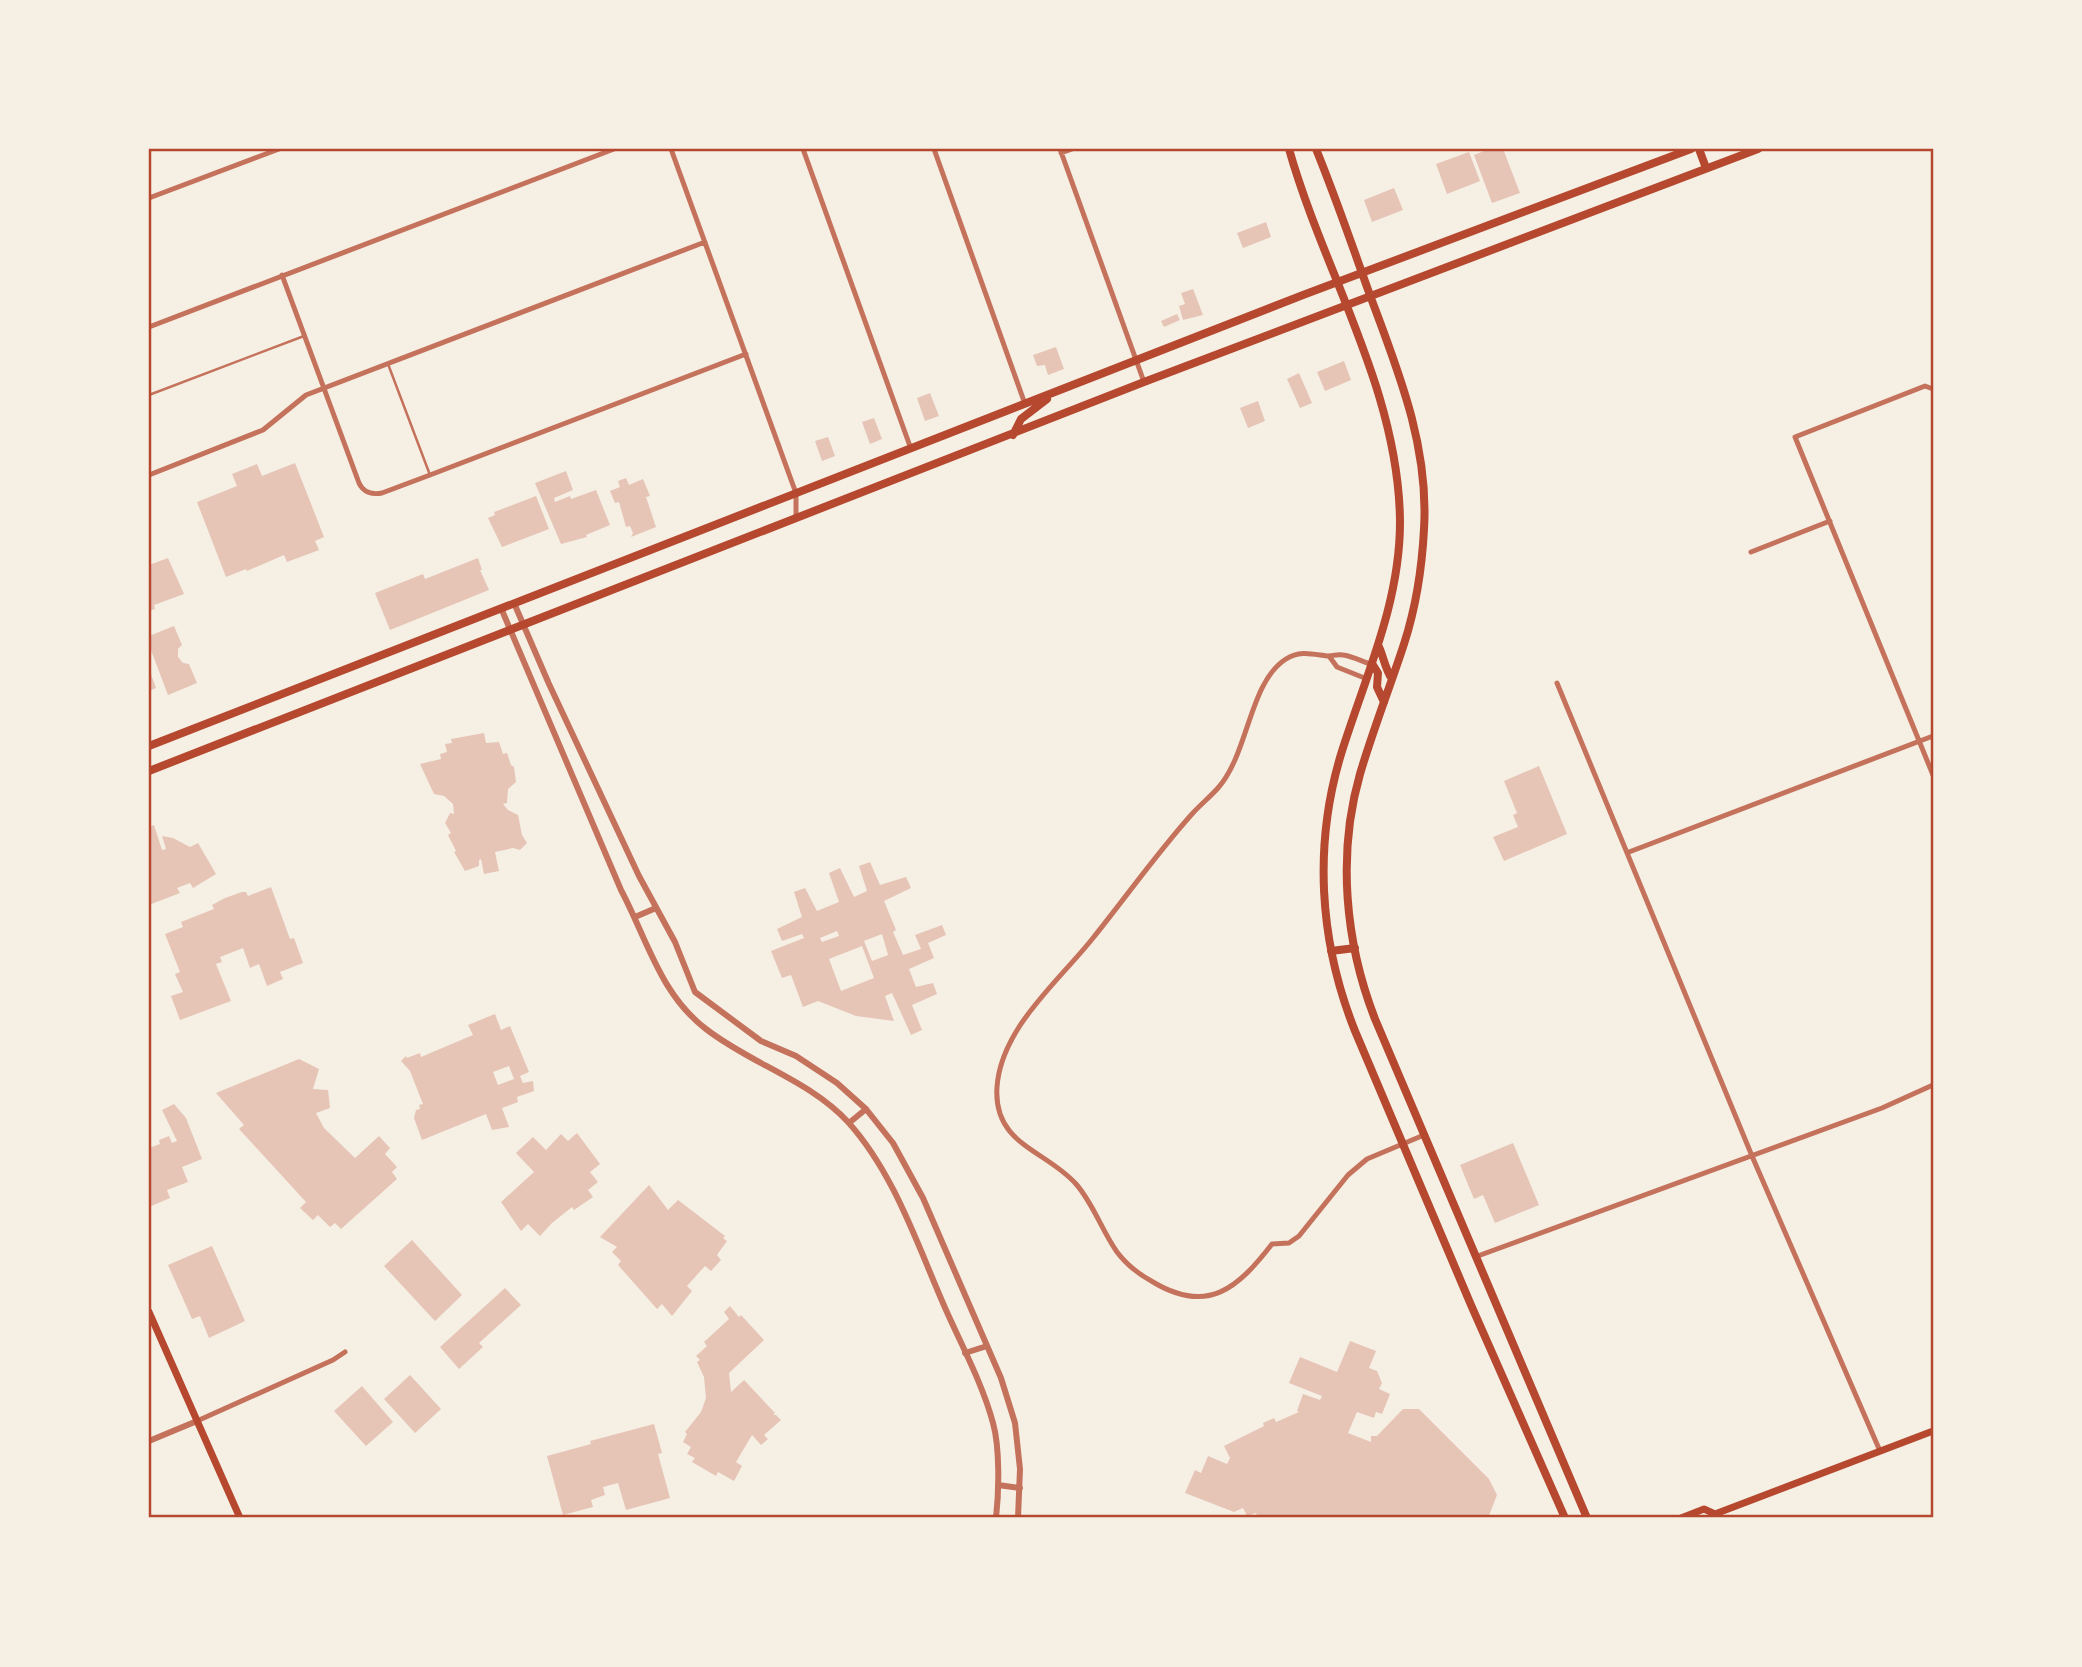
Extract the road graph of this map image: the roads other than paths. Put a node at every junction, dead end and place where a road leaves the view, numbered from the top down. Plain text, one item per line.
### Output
1 (279, 149) edge
2 (614, 149) edge
3 (671, 149) edge
4 (803, 149) edge
5 (933, 149) edge
6 (1072, 149) edge
7 (1289, 149) edge
8 (1316, 149) edge
9 (1691, 149) edge
10 (1699, 149) edge
11 (1758, 149) edge
12 (1060, 151) edge
13 (1706, 168) junction
14 (149, 198) edge
15 (705, 242) junction
16 (1362, 273) junction
17 (282, 275) junction
18 (1337, 282) junction
19 (1371, 298) junction
20 (1346, 307) junction
21 (149, 327) edge
22 (304, 336) junction
23 (746, 354) junction
24 (1137, 360) junction
25 (387, 363) junction
26 (1144, 382) junction
27 (323, 388) junction
28 (1933, 389) edge
29 (1058, 391) junction
30 (149, 396) edge
31 (1025, 404) junction
32 (1013, 435) junction
33 (911, 449) junction
34 (149, 475) edge
35 (430, 475) junction
36 (796, 493) junction
37 (796, 519) junction
38 (1830, 521) junction
39 (1751, 552) dead end
40 (514, 603) junction
41 (500, 608) junction
42 (523, 625) junction
43 (509, 630) junction
44 (1379, 646) junction
45 (1329, 656) junction
46 (1373, 665) junction
47 (1392, 679) junction
48 (1368, 680) junction
49 (1558, 682) dead end
50 (1384, 702) junction
51 (1933, 736) edge
52 (1919, 741) junction
53 (149, 746) edge
54 (149, 771) edge
55 (1933, 775) edge
56 (1629, 852) junction
57 (656, 908) junction
58 (635, 916) junction
59 (1355, 948) junction
60 (1331, 951) junction
61 (1933, 1085) edge
62 (866, 1109) junction
63 (849, 1123) junction
64 (1424, 1135) junction
65 (1403, 1143) junction
66 (1752, 1156) junction
67 (1475, 1257) junction
68 (149, 1312) edge
69 (151, 1325) edge
70 (987, 1346) junction
71 (345, 1352) dead end
72 (965, 1353) junction
73 (197, 1421) junction
74 (1933, 1431) edge
75 (149, 1441) edge
76 (1880, 1451) junction
77 (998, 1485) junction
78 (1020, 1488) junction
79 (1714, 1516) edge
80 (240, 1518) edge
81 (996, 1518) edge
82 (1018, 1518) edge
83 (1565, 1518) edge
84 (1587, 1518) edge
85 (1681, 1518) edge

1 - 14 street
2 - 17 street
3 - 15 street
4 - 33 street
5 - 31 street
6 - 12 street
7 - 18 main road
8 - 16 main road
9 - 16 main road
10 - 13 main road
11 - 13 main road
12 - 24 street
13 - 19 main road
15 - 23 street
15 - 25 street
16 - 18 main road
16 - 19 main road
17 - 21 street
17 - 22 street
18 - 20 main road
18 - 24 main road
19 - 20 main road
19 - 47 main road
20 - 26 main road
20 - 44 main road
22 - 27 street
22 - 30 lane
23 - 35 street
23 - 36 street
24 - 26 street
24 - 29 main road
25 - 27 street
25 - 35 lane
26 - 32 main road
27 - 34 street
27 - 35 street
28 - 38 street
29 - 31 main road
29 - 32 main road
31 - 33 main road
32 - 37 main road
33 - 36 main road
36 - 37 street
36 - 40 main road
37 - 42 main road
38 - 39 street
38 - 52 street
40 - 41 main road
40 - 42 street
41 - 43 street
41 - 53 main road
42 - 43 main road
42 - 57 street
43 - 54 main road
43 - 58 street
44 - 46 main road
44 - 47 main road
45 - 46 street
45 - 48 street
45 - 65 street
46 - 48 main road
46 - 50 main road
47 - 50 main road
48 - 60 main road
49 - 56 street
50 - 59 main road
51 - 52 street
52 - 55 street
52 - 56 street
56 - 66 street
57 - 58 street
57 - 62 street
58 - 63 street
59 - 60 main road
59 - 64 main road
60 - 65 main road
61 - 66 street
62 - 63 street
62 - 70 street
63 - 72 street
64 - 65 street
64 - 67 main road
65 - 83 main road
66 - 67 street
66 - 76 street
67 - 84 main road
68 - 69 main road
69 - 73 main road
70 - 72 street
70 - 78 street
71 - 73 street
72 - 77 street
73 - 75 street
73 - 80 main road
74 - 76 main road
76 - 79 main road
77 - 78 street
77 - 81 street
78 - 82 street
79 - 85 main road

